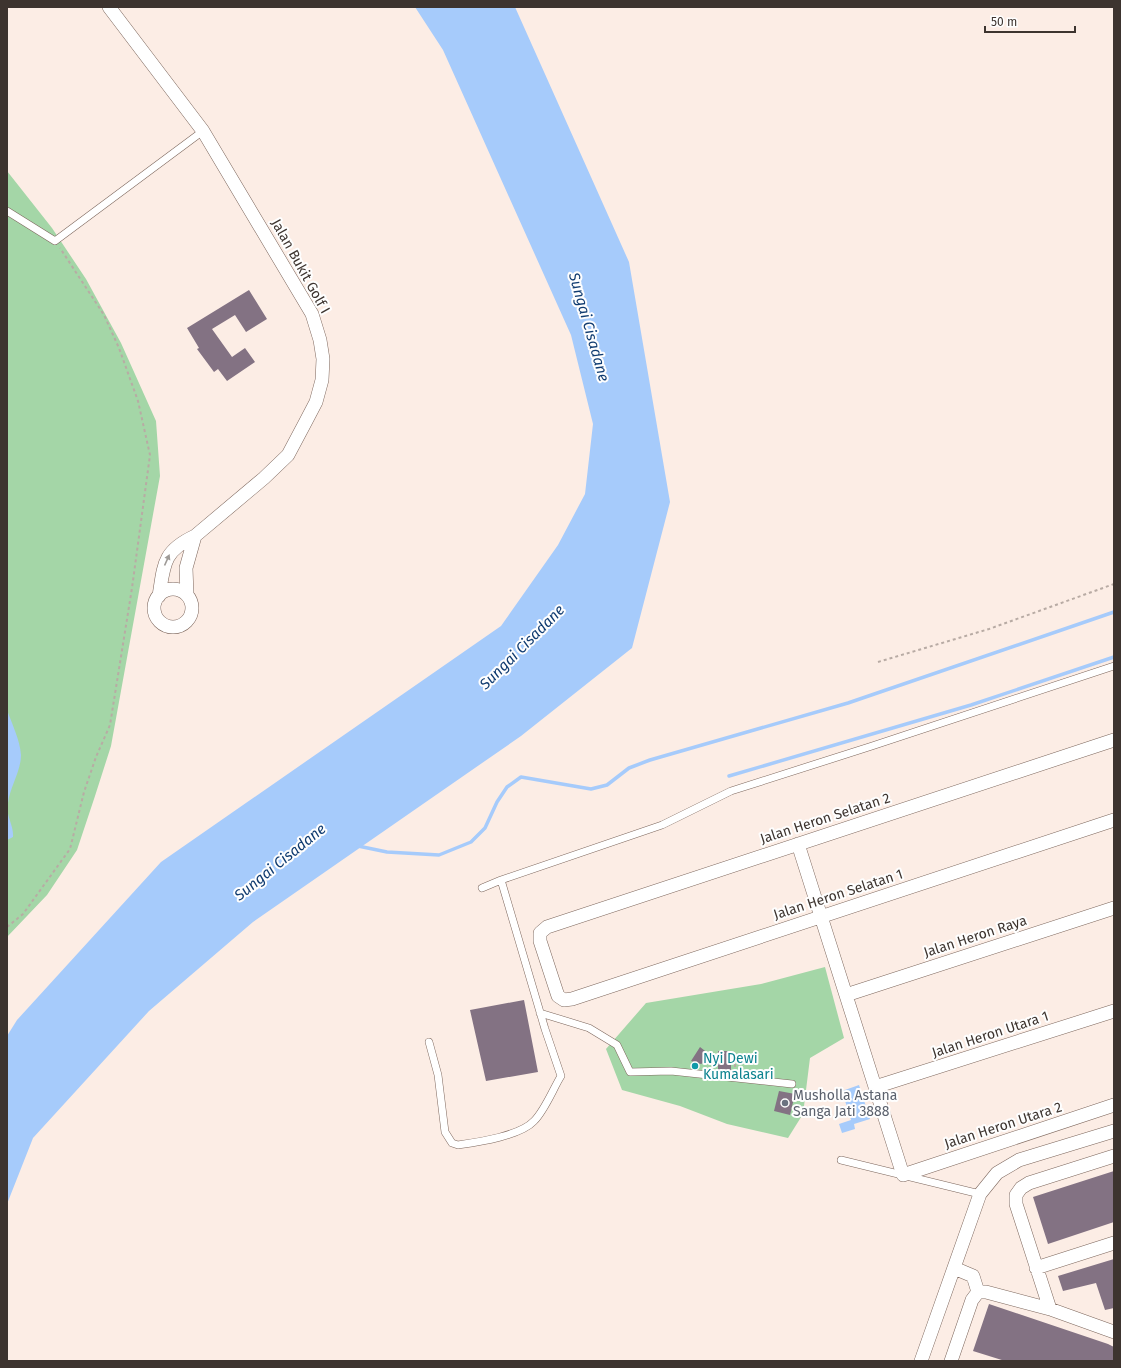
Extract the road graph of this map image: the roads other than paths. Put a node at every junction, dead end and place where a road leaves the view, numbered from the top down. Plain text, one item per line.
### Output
1 (109, 7) edge
2 (203, 131) junction
3 (7, 211) edge
4 (195, 536) junction
5 (188, 595) junction
6 (159, 596) junction
7 (1114, 666) edge
8 (1114, 740) edge
9 (1114, 820) edge
10 (798, 844) junction
11 (500, 880) junction
12 (482, 888) dead end
13 (1114, 908) edge
14 (821, 917) junction
15 (846, 995) junction
16 (572, 999) joint
17 (1114, 1010) edge
18 (540, 1013) junction
19 (429, 1042) dead end
20 (792, 1084) dead end
21 (875, 1087) junction
22 (1114, 1105) edge
23 (1114, 1131) edge
24 (1114, 1156) edge
25 (841, 1160) dead end
26 (903, 1175) junction
27 (980, 1194) junction
28 (1114, 1243) edge
29 (954, 1268) junction
30 (1036, 1268) junction
31 (978, 1292) junction
32 (1050, 1309) junction
33 (1112, 1330) edge
34 (921, 1360) edge
35 (951, 1361) edge

1 - 2 street, Jalan Bukit Golf I
2 - 3 lane
2 - 4 street, Jalan Bukit Golf I
4 - 5 street, Jalan Bukit Golf I
6 -> 4 street, Jalan Bukit Golf I
5 - 6 street
5 - 6 street, Jalan Bukit Golf I
7 - 11 lane
8 - 10 street, Jalan Heron Selatan 2
9 - 14 street, Jalan Heron Selatan 1
10 - 14 street
10 - 16 street, Jalan Heron Selatan 2
11 - 12 lane
11 - 18 lane
13 - 15 street, Jalan Heron Raya
14 - 15 street
14 - 16 street, Jalan Heron Selatan 1
15 - 21 street
17 - 21 street, Jalan Heron Utara 1
18 - 19 lane
18 - 20 lane
21 - 26 street
22 - 26 street, Jalan Heron Utara 2
23 - 27 street
24 - 30 street
25 - 26 lane
26 - 27 lane
27 - 29 street
28 - 30 street
29 - 31 street
29 - 34 street
30 - 32 street
31 - 32 street
31 - 35 street
32 - 33 street

